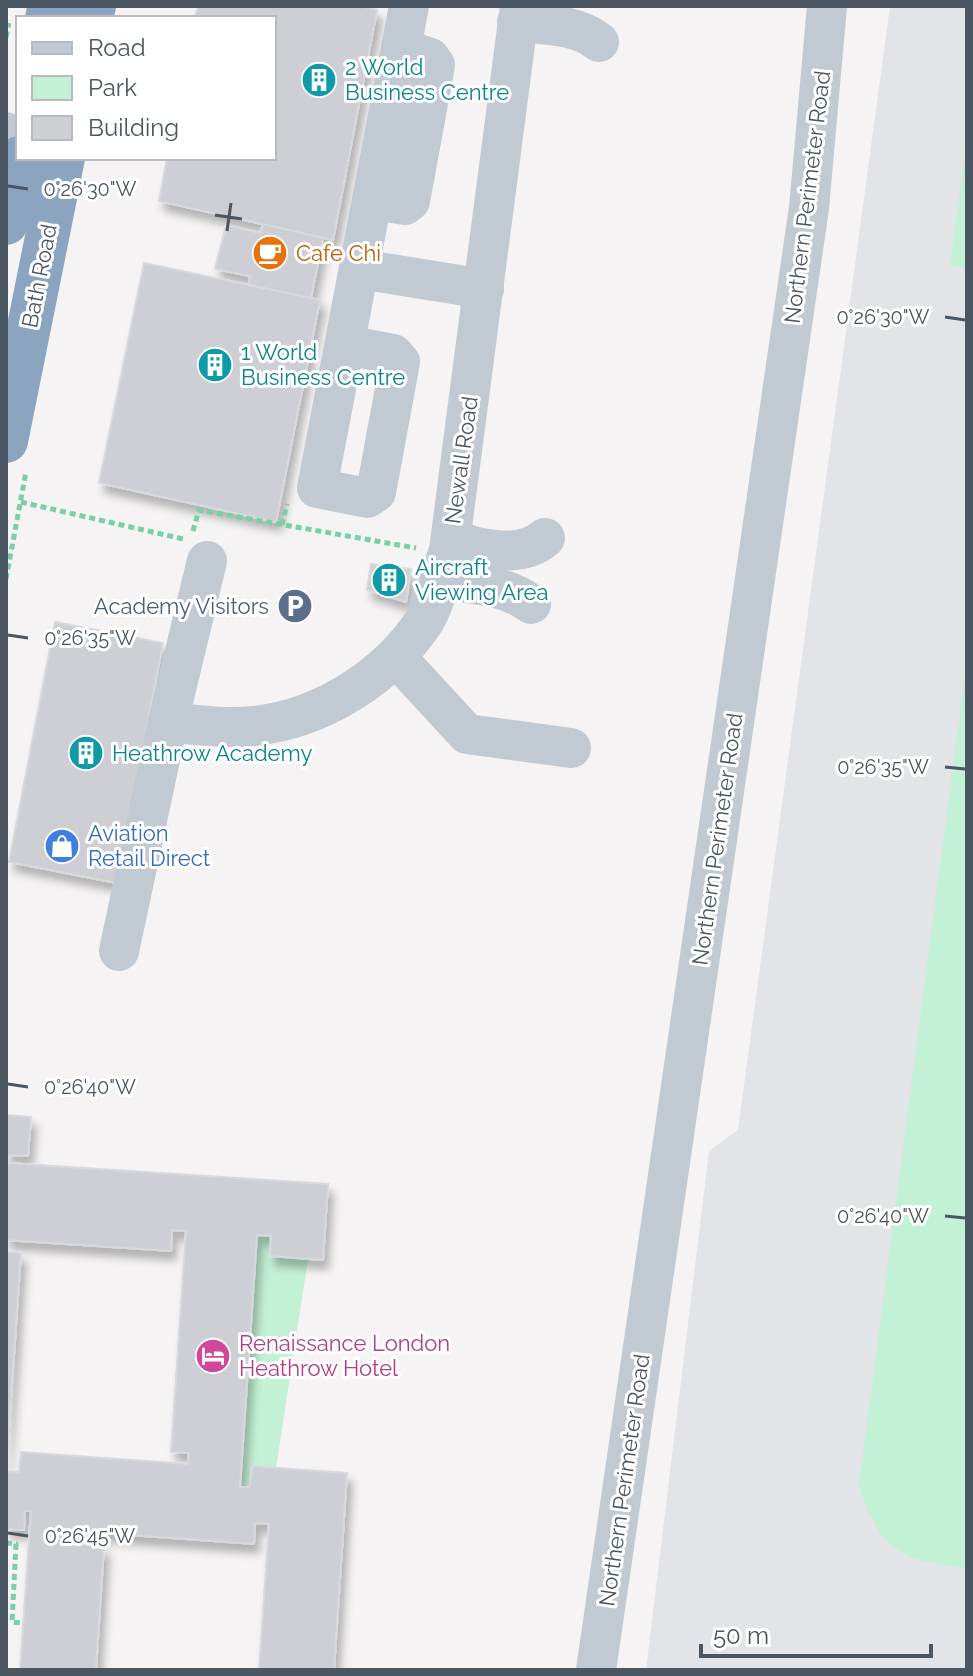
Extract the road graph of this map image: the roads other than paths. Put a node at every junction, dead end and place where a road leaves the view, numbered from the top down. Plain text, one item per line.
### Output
1 (409, 6) edge
2 (827, 6) edge
3 (518, 14) edge
4 (599, 42) dead end
5 (19, 160) edge
6 (63, 160) edge
7 (6, 223) edge
8 (360, 269) junction
9 (484, 289) junction
10 (345, 345) junction
11 (6, 441) edge
12 (545, 538) dead end
13 (446, 556) junction
14 (207, 561) dead end
15 (531, 604) dead end
16 (386, 665) junction
17 (168, 722) junction
18 (571, 748) dead end
19 (449, 758) dead end
20 (119, 951) dead end
21 (596, 1670) edge

1 - 8 street
2 - 21 street, Northern Perimeter Road
3 - 4 street
3 - 9 street, Newall Road
5 - 7 highway, Bath Road
6 - 11 highway, Bath Road
8 - 9 street
8 - 10 street
9 - 13 street, Newall Road
10 - 10 street
12 - 13 street
13 - 15 street
13 - 16 street, Newall Road
14 - 17 street
16 - 17 street, Newall Road
16 - 18 street
16 - 19 street
17 - 20 street

